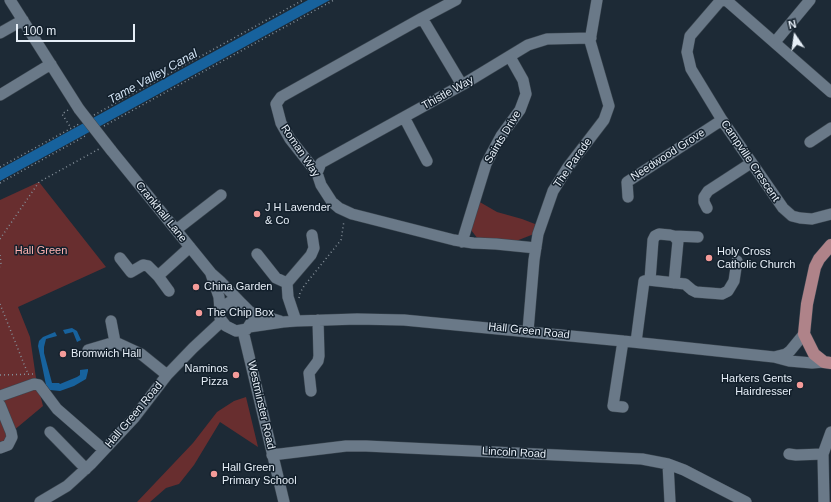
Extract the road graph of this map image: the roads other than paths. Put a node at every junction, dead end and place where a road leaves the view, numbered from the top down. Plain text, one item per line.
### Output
1 (10, 0) edge
2 (456, 0) edge
3 (597, 0) edge
4 (721, 0) edge
5 (726, 0) edge
6 (810, 0) edge
7 (422, 18) junction
8 (23, 20) junction
9 (0, 33) edge
10 (590, 38) junction
11 (775, 42) junction
12 (510, 57) junction
13 (51, 64) junction
14 (462, 85) junction
15 (831, 92) edge
16 (0, 95) edge
17 (404, 117) junction
18 (722, 120) junction
19 (831, 128) edge
20 (810, 142) dead end
21 (427, 161) dead end
22 (751, 162) junction
23 (317, 173) junction
24 (221, 195) dead end
25 (628, 197) dead end
26 (707, 208) dead end
27 (831, 214) edge
28 (176, 230) junction
29 (312, 235) dead end
30 (674, 236) junction
31 (698, 237) dead end
32 (462, 242) junction
33 (190, 247) junction
34 (536, 248) junction
35 (829, 248) edge
36 (257, 254) dead end
37 (120, 258) dead end
38 (738, 261) dead end
39 (211, 273) junction
40 (158, 276) junction
41 (650, 280) junction
42 (287, 283) junction
43 (674, 283) junction
44 (169, 291) dead end
45 (241, 303) junction
46 (250, 312) junction
47 (221, 316) junction
48 (318, 320) junction
49 (111, 321) dead end
50 (296, 321) junction
51 (283, 322) junction
52 (246, 329) junction
53 (528, 331) junction
54 (804, 334) junction
55 (623, 341) junction
56 (115, 342) junction
57 (636, 342) junction
58 (88, 350) dead end
59 (774, 357) junction
60 (828, 363) edge
61 (167, 375) junction
62 (311, 391) dead end
63 (0, 396) edge
64 (0, 406) edge
65 (623, 407) dead end
66 (50, 432) dead end
67 (831, 432) edge
68 (0, 448) edge
69 (104, 450) junction
70 (789, 454) dead end
71 (823, 454) junction
72 (272, 455) junction
73 (668, 464) junction
74 (86, 469) junction
75 (40, 502) edge
76 (284, 502) edge
77 (670, 502) edge
78 (746, 502) edge
79 (824, 502) edge

1 - 8 street
2 - 7 street
3 - 10 street, The Parade
4 - 18 street, Campville Crescent
5 - 11 street
6 - 11 street
7 - 14 street
7 - 23 street, Roman Way
8 - 9 street
8 - 13 street
10 - 12 street, Thistle Way
10 - 34 street, The Parade
11 - 15 street
12 - 14 street, Thistle Way
12 - 32 street, Saints Drive
13 - 16 street
13 - 28 street, Crankhall Lane, bridge
14 - 17 street, Thistle Way
17 - 21 street
17 - 23 street, Thistle Way
18 - 22 street, Campville Crescent
18 - 25 street, Needwood Grove
19 - 20 street
22 - 26 street
22 - 27 street, Campville Crescent
23 - 32 street, Roman Way
24 - 28 street
28 - 33 street, Crankhall Lane
29 - 42 street
30 - 31 street
30 - 41 street
30 - 43 street
32 - 34 street, Roman Way
33 - 39 street, Crankhall Lane
33 - 40 street
34 - 53 street, The Parade
35 - 54 main road
36 - 42 street
37 - 40 street
38 - 43 street
39 - 45 street, Crankhall Lane
39 - 47 street, Crankhall Lane
40 - 44 street
41 - 43 street
41 - 57 street
42 - 50 street
45 - 46 street
45 - 47 street
46 - 51 street, Hall Green Road
46 - 52 street
47 - 52 street
47 - 61 street, Hall Green Road
48 - 50 street, Hall Green Road
48 - 53 street, Hall Green Road
48 - 62 street
49 - 56 street
50 - 51 street, Hall Green Road
51 - 52 street, Hall Green Road
52 - 72 street, Westminster Road
53 - 55 street, Hall Green Road
54 - 59 street
54 - 60 main road
55 - 57 street, Hall Green Road
55 - 65 street
56 - 58 street
56 - 61 street
57 - 59 street, Hall Green Road
59 - 60 street, Hall Green Road
61 - 69 street, Hall Green Road
63 - 69 street
64 - 68 street
66 - 74 street
67 - 71 street
69 - 74 street, Hall Green Road
70 - 71 street
71 - 79 street
72 - 73 street, Lincoln Road
72 - 76 street, Westminster Road
73 - 77 street
73 - 78 street, Lincoln Road
74 - 75 street, Hall Green Road

